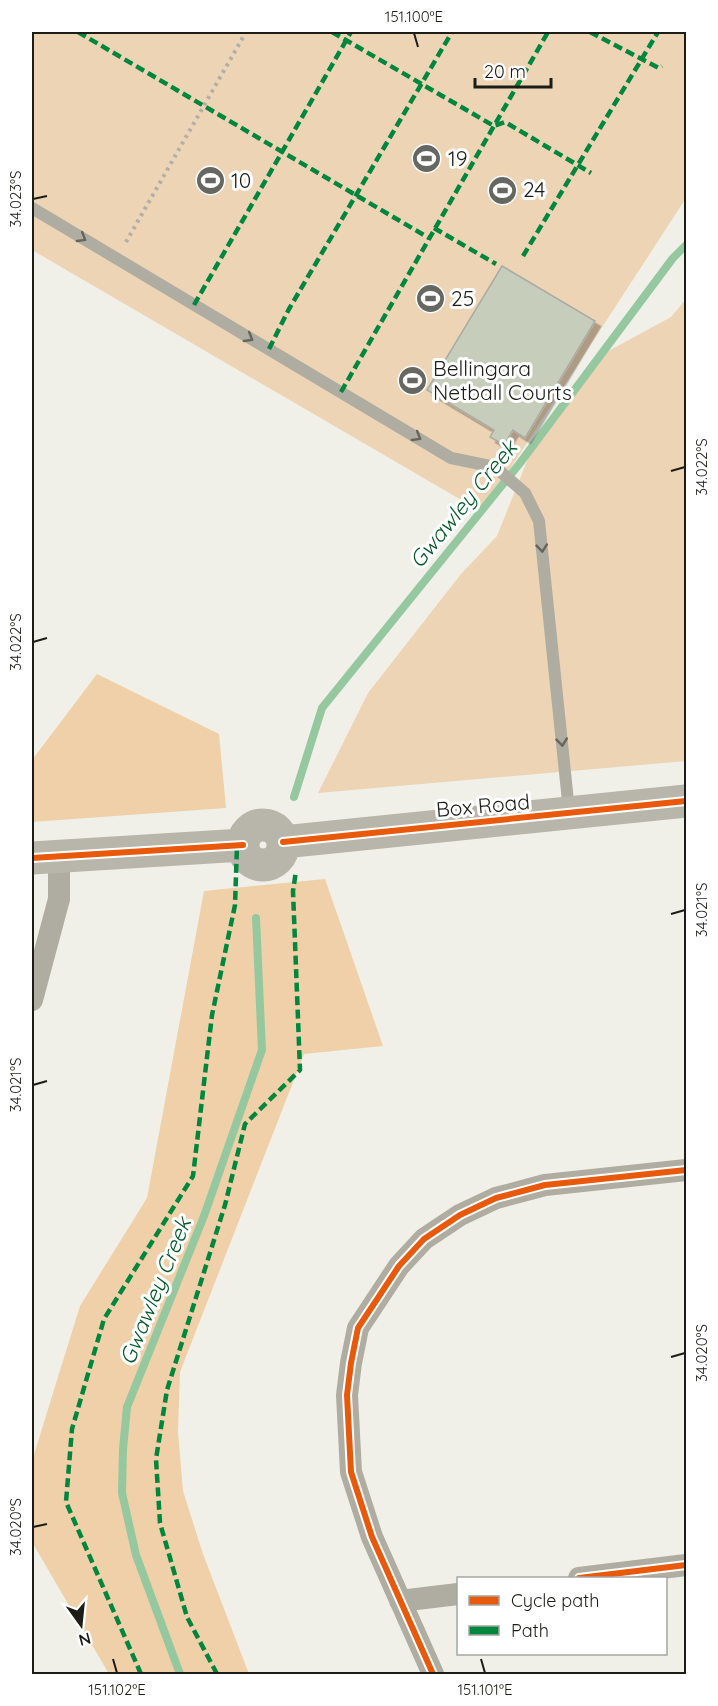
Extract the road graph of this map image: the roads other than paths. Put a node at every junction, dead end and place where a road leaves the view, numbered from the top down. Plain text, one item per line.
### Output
1 (32, 208) edge
2 (687, 801) edge
3 (569, 814) junction
4 (45, 857) edge
5 (32, 1000) edge
6 (687, 1170) edge
7 (687, 1565) edge
8 (587, 1577) edge
9 (457, 1593) edge
10 (400, 1601) junction
11 (433, 1674) edge

1 -> 3 lane
2 - 3 street, Box Road
3 - 4 street, Box Road
4 - 5 street
6 - 10 street
7 - 8 street
9 - 10 street
10 - 11 street

